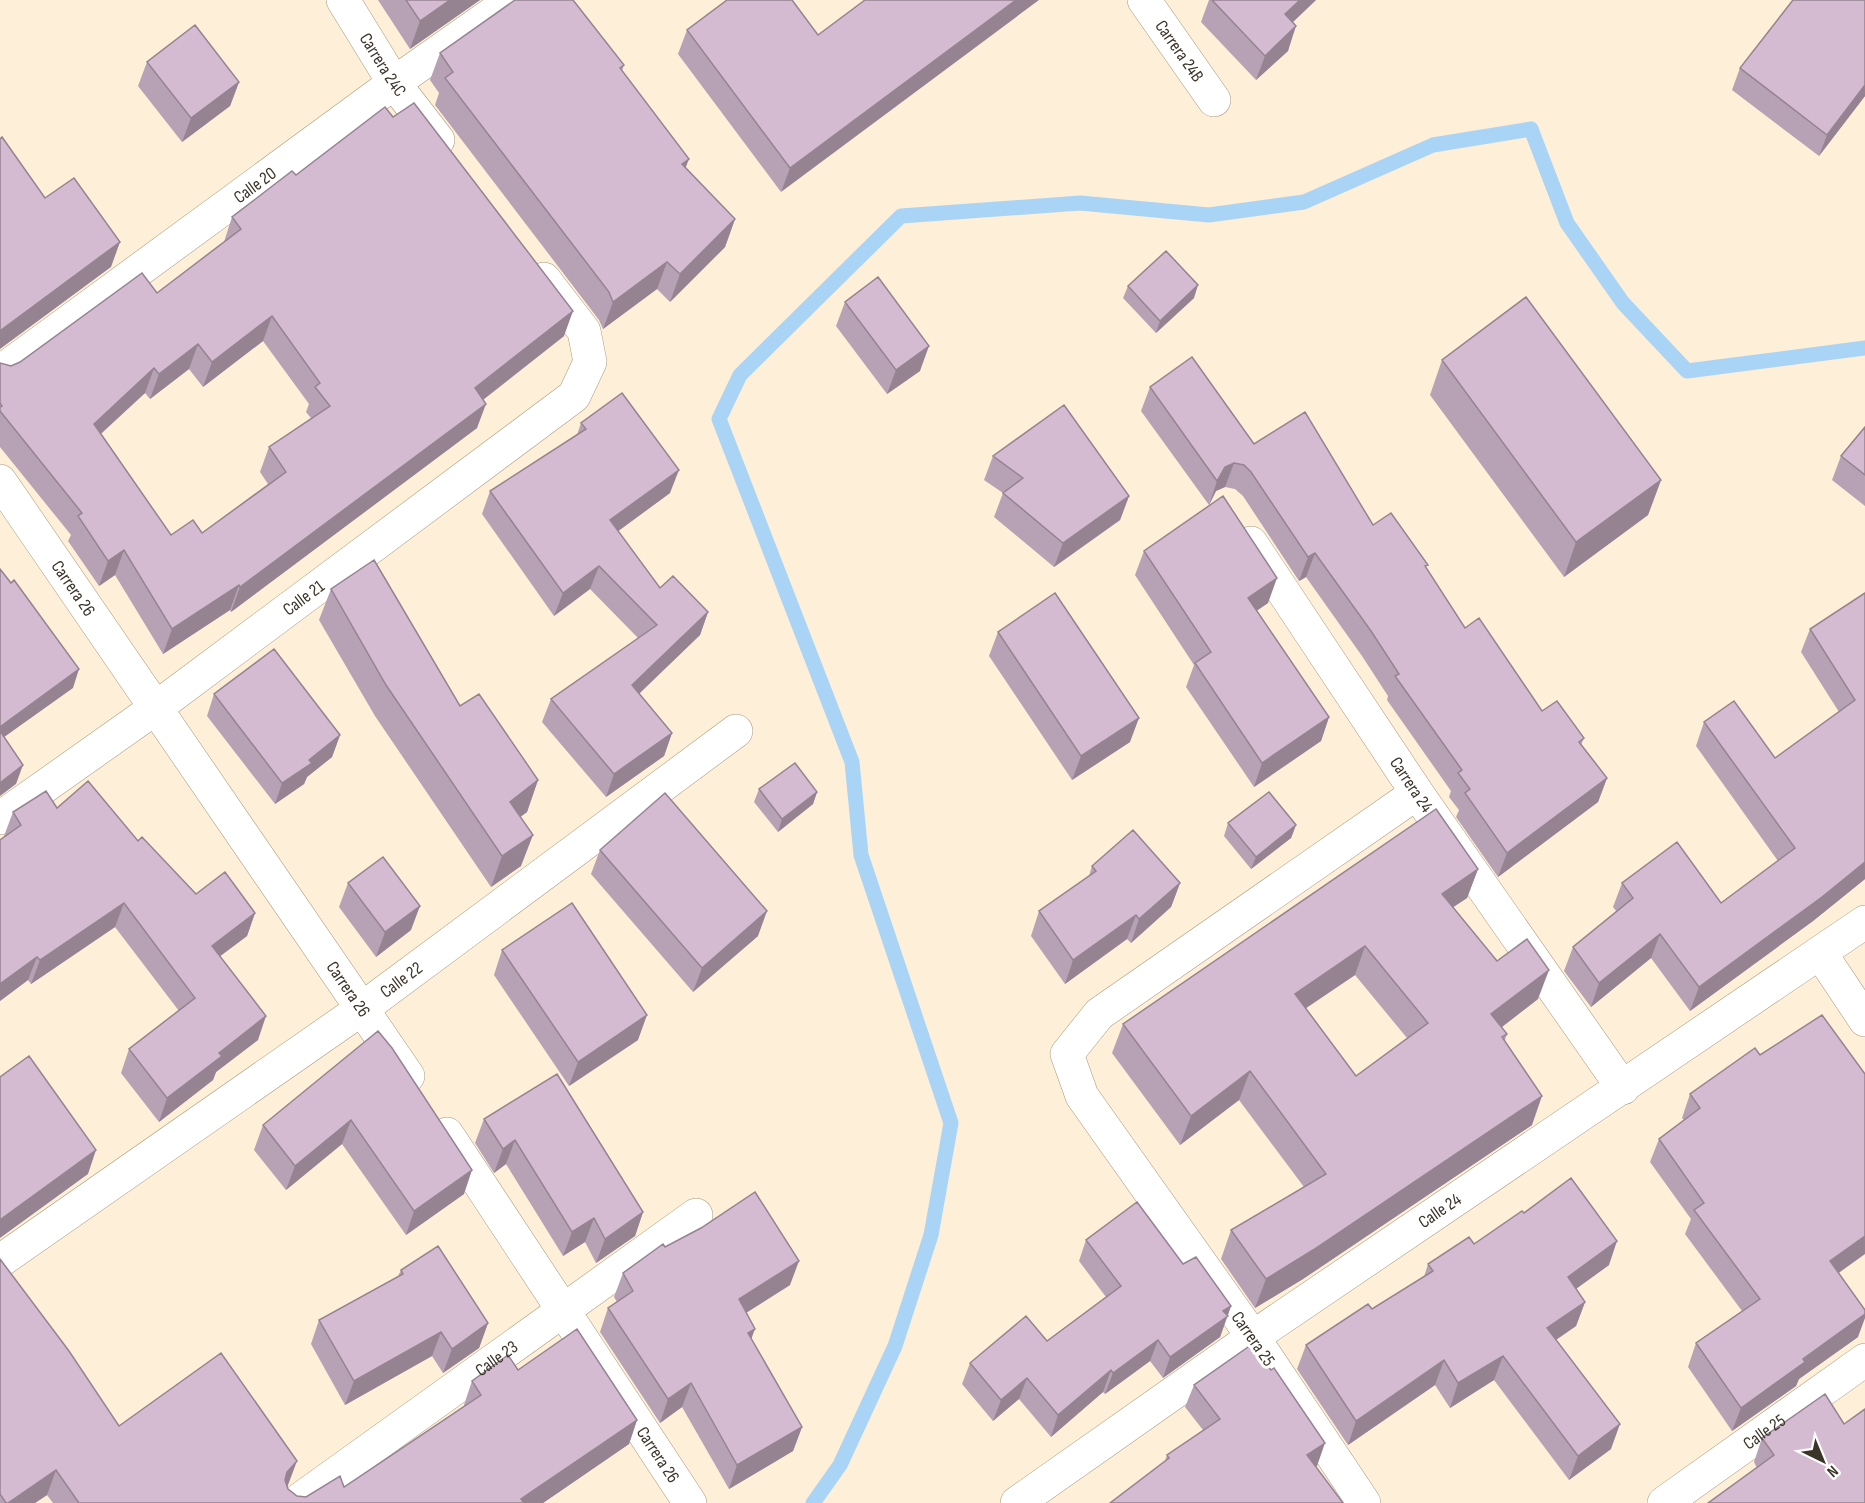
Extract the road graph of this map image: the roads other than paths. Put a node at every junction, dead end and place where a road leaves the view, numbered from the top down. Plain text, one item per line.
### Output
1 (343, 0) edge
2 (512, 0) edge
3 (1144, 0) edge
4 (394, 83) junction
5 (1214, 100) dead end
6 (457, 166) edge
7 (528, 257) edge
8 (0, 372) edge
9 (0, 481) edge
10 (1233, 516) edge
11 (157, 707) junction
12 (736, 730) dead end
13 (1417, 793) junction
14 (0, 818) edge
15 (1865, 922) edge
16 (1821, 954) junction
17 (363, 1008) junction
18 (1865, 1020) edge
19 (1623, 1088) junction
20 (696, 1215) dead end
21 (0, 1261) edge
22 (565, 1311) junction
23 (1253, 1337) junction
24 (1865, 1360) edge
25 (295, 1503) edge
26 (690, 1503) edge
27 (1017, 1503) edge
28 (1364, 1503) edge
29 (1664, 1503) edge

1 - 4 street, Carrera 24C
2 - 4 street, Calle 20
3 - 5 street, Carrera 24B
4 - 6 street, Carrera 24C
4 - 8 street, Calle 20
7 - 11 street, Calle 21
9 - 11 street, Carrera 26
10 - 13 street, Carrera 24
11 - 14 street, Calle 21
11 - 17 street, Carrera 26
12 - 17 street, Calle 22
13 - 19 street, Carrera 24
13 - 23 street, Carrera 25
15 - 16 street, Calle 24
16 - 18 street
16 - 19 street, Calle 24
17 - 21 street, Calle 22
17 - 22 street, Carrera 26
19 - 23 street, Calle 24
20 - 22 street, Calle 23
22 - 25 street, Calle 23
22 - 26 street, Carrera 26
23 - 27 street, Calle 24
23 - 28 street, Carrera 25
24 - 29 street, Calle 25

